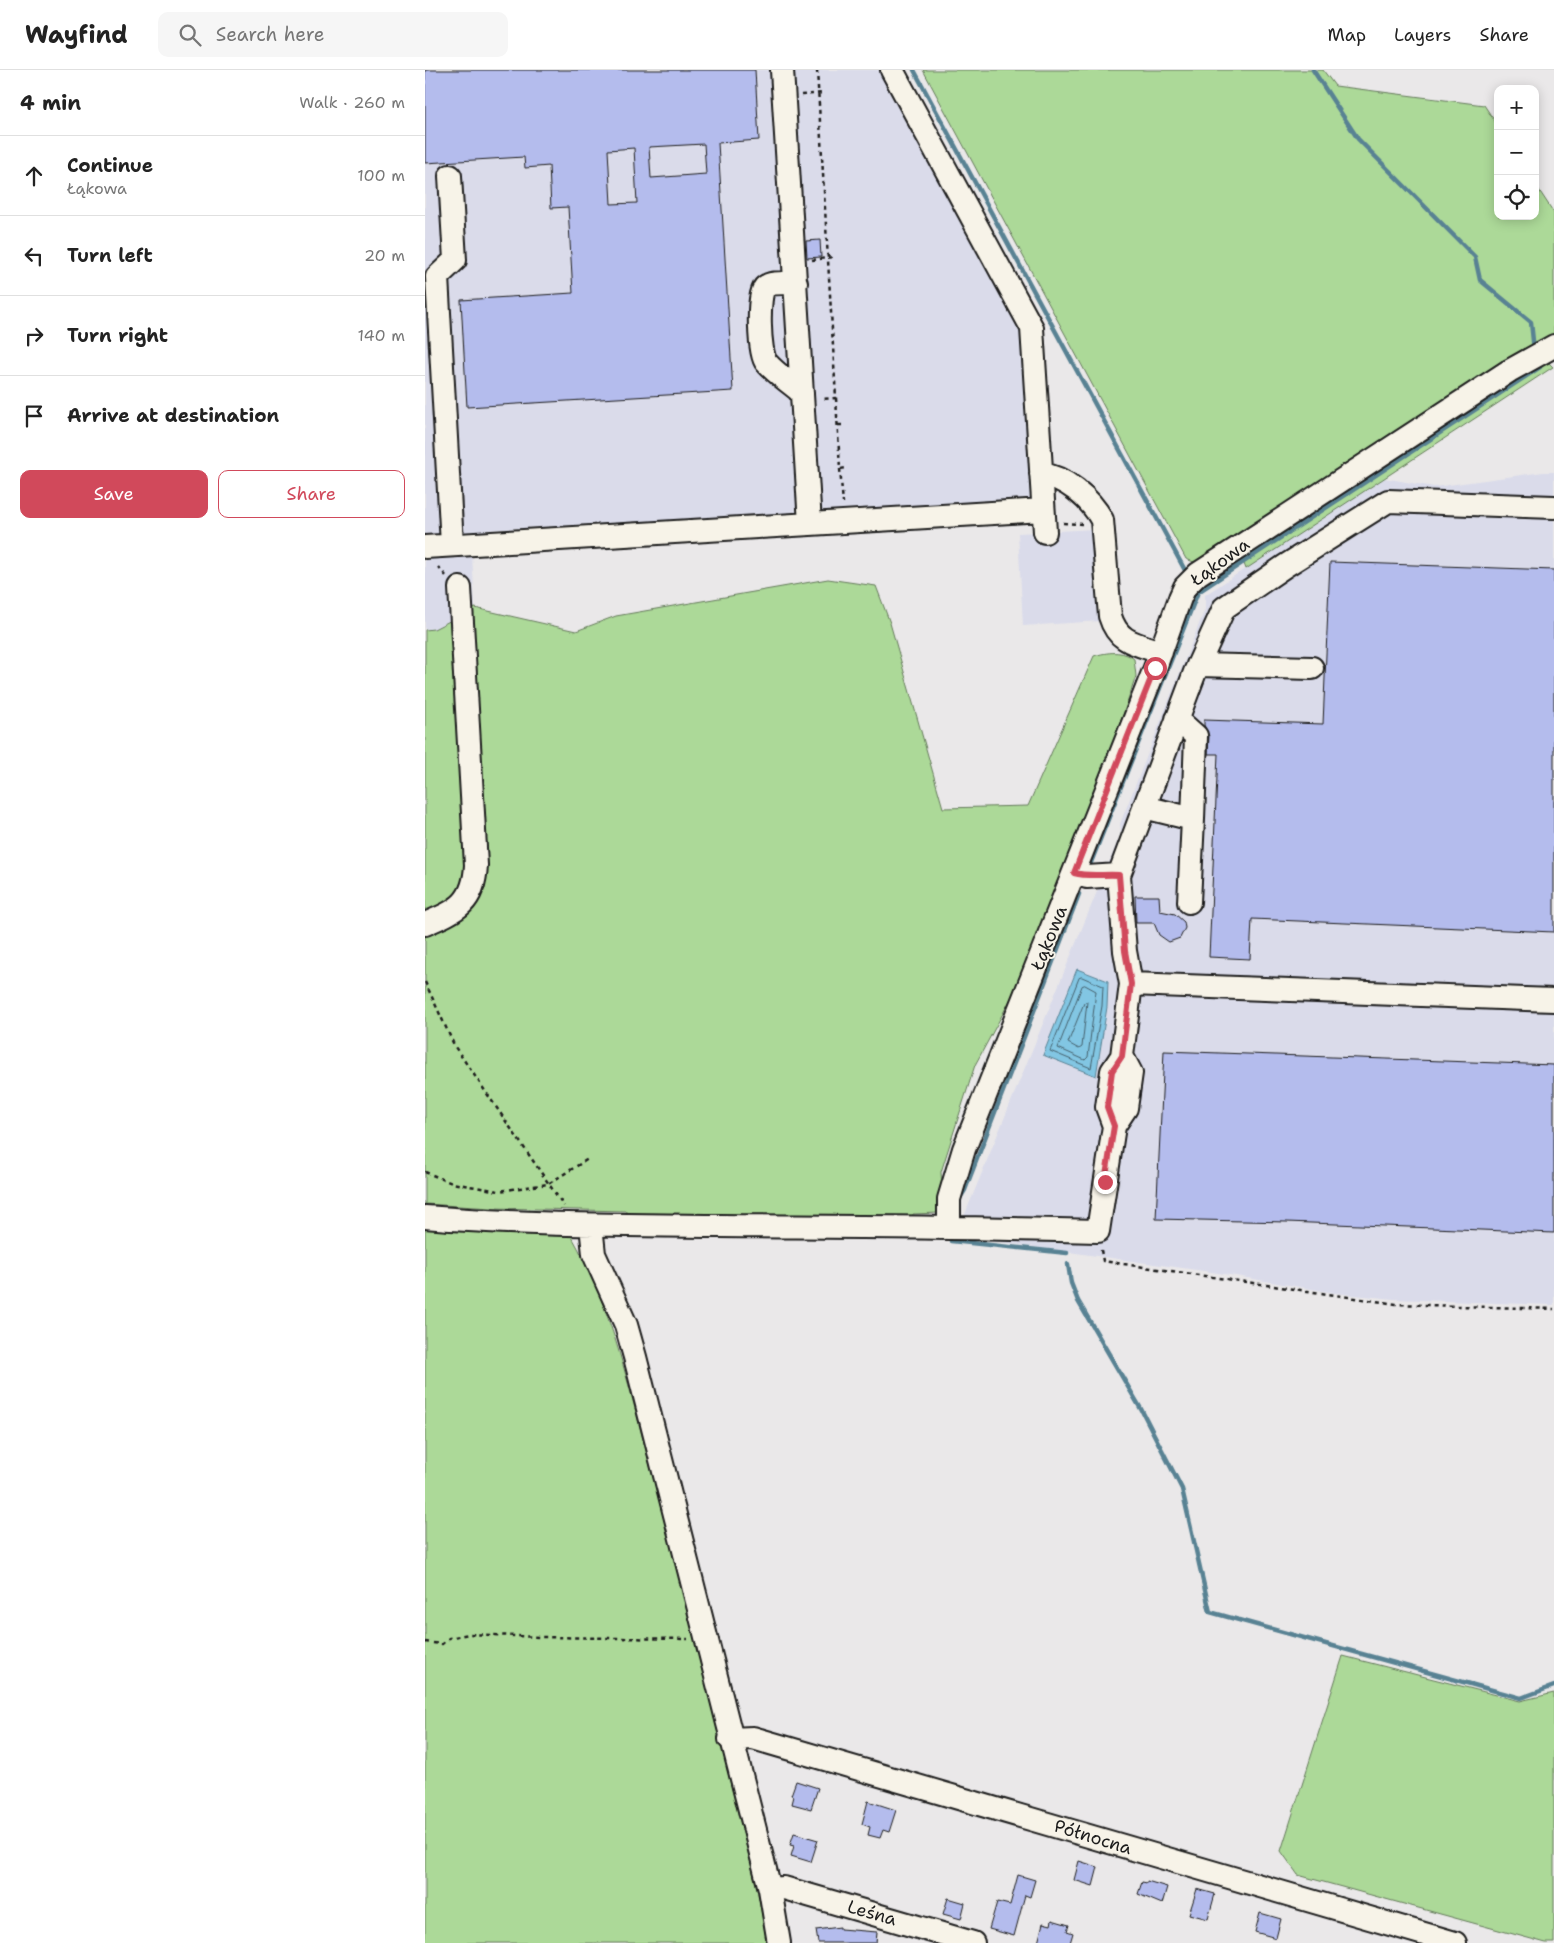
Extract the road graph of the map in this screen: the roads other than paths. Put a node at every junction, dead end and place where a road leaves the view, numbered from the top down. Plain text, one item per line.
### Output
1 (782, 70) edge
2 (892, 70) edge
3 (450, 176) dead end
4 (431, 278) edge
5 (796, 283) junction
6 (1554, 346) edge
7 (808, 396) junction
8 (1041, 474) junction
9 (1554, 507) edge
10 (810, 524) junction
11 (452, 545) junction
12 (425, 547) edge
13 (460, 588) dead end
14 (1161, 652) junction
15 (1198, 665) junction
16 (1312, 668) dead end
17 (1177, 719) junction
18 (1144, 807) junction
19 (1193, 819) junction
20 (1074, 873) junction
21 (1119, 875) junction
22 (1189, 902) dead end
23 (425, 924) edge
24 (1131, 984) junction
25 (1554, 1000) edge
26 (425, 1217) edge
27 (591, 1225) junction
28 (949, 1227) junction
29 (730, 1739) junction
30 (770, 1889) junction
31 (779, 1943) edge
32 (973, 1943) edge
33 (1455, 1943) edge

1 - 5 street
2 - 8 street
3 - 4 street
4 - 11 street
5 - 7 street
5 - 7 street
6 - 14 street, Łąkowa
7 - 10 street
8 - 10 street
8 - 14 street
9 - 15 street
10 - 11 street
11 - 12 street
13 - 23 street
14 - 20 street, Łąkowa
15 - 16 street
15 - 17 street
17 - 18 street
17 - 19 street
18 - 19 street
18 - 21 street
19 - 22 street
20 - 21 street
20 - 28 street, Łąkowa
21 - 24 street
24 - 25 street
24 - 28 street
26 - 27 street
27 - 28 street
27 - 29 street
29 - 30 street
29 - 33 street, Północna
30 - 31 street
30 - 32 street, Leśna

